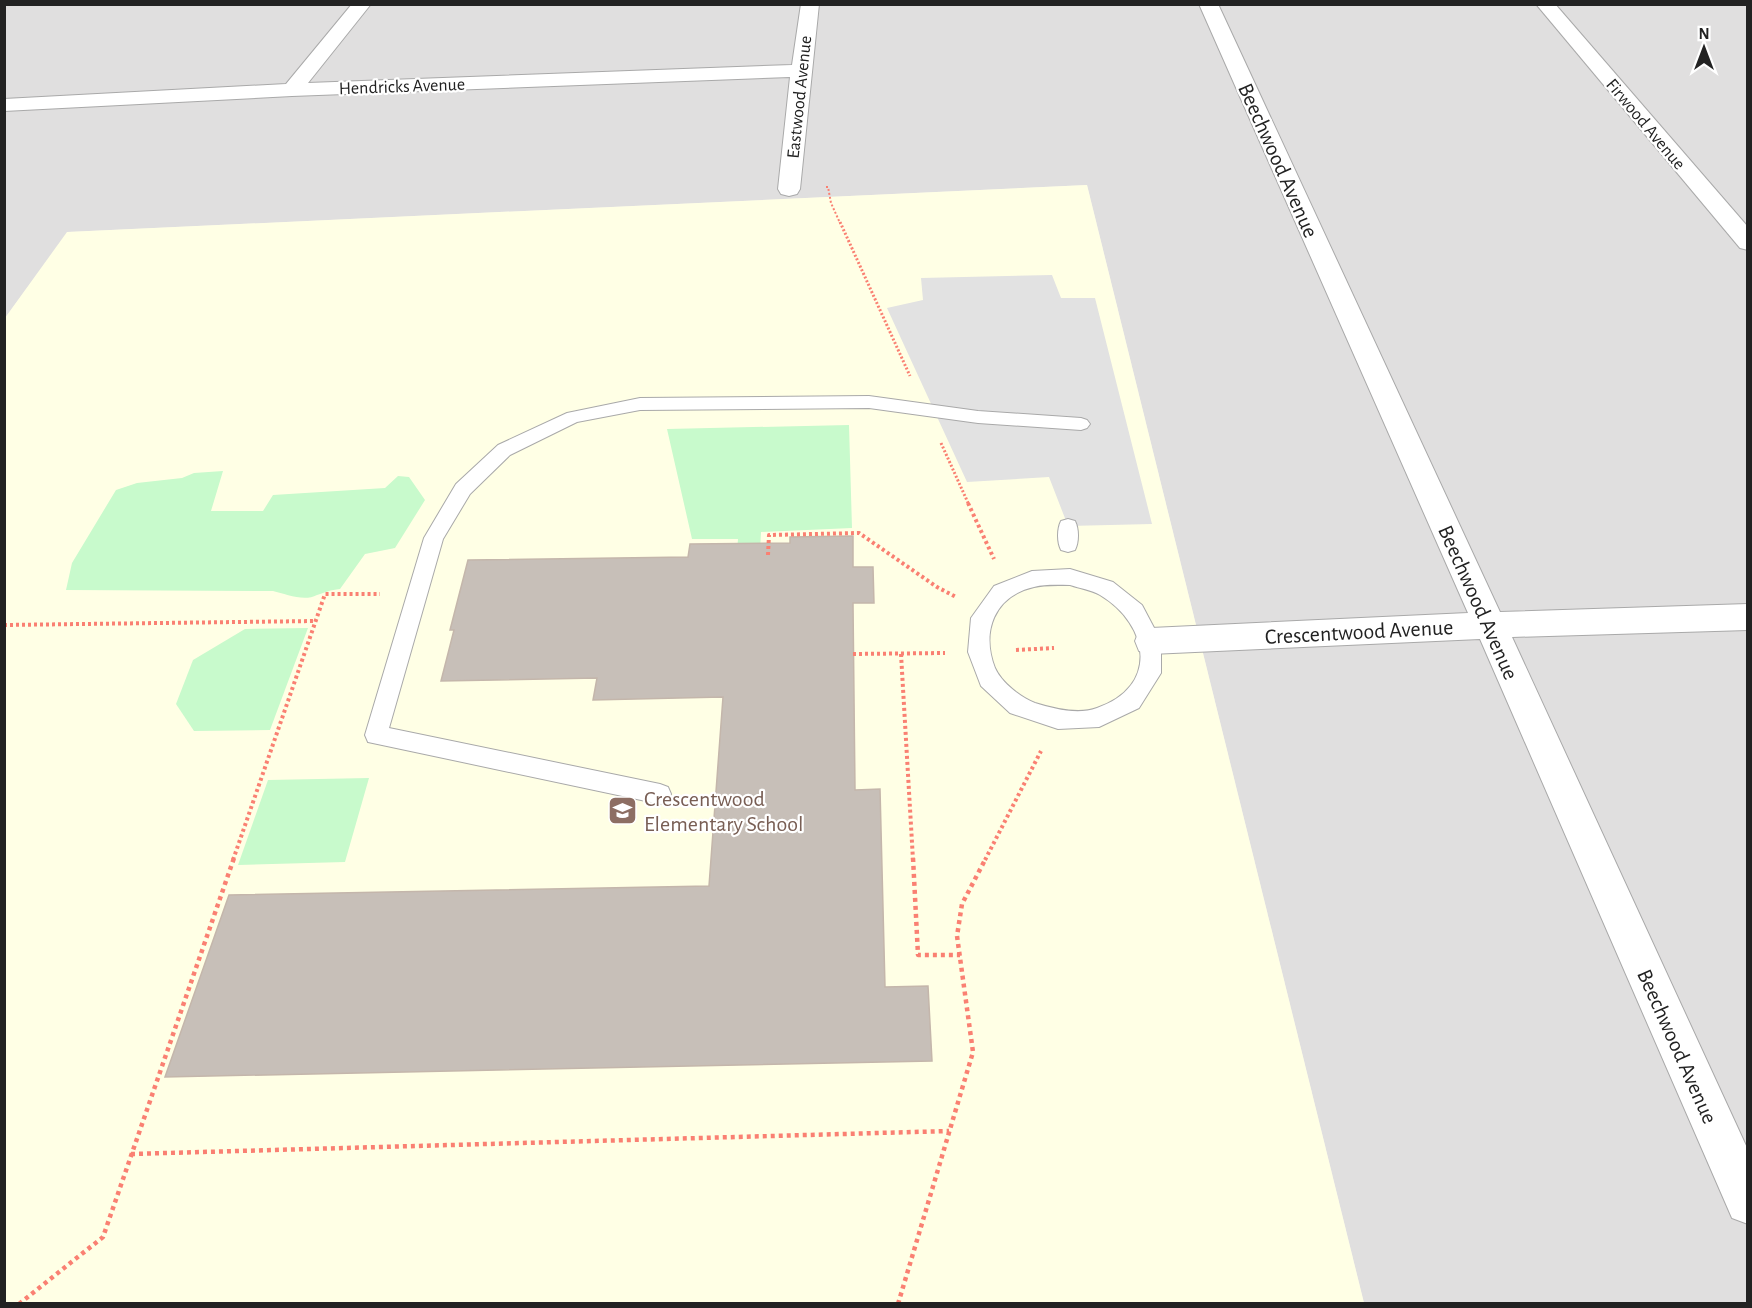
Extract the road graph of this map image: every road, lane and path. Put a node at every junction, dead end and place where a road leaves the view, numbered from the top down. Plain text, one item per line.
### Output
1 (362, 4) edge
2 (810, 4) edge
3 (1208, 4) edge
4 (1545, 4) edge
5 (801, 71) junction
6 (292, 90) junction
7 (4, 105) edge
8 (789, 189) joint
9 (1748, 243) edge
10 (926, 411) junction
11 (1081, 424) dead end
12 (991, 554) dead end
13 (768, 555) dead end
14 (942, 591) dead end
15 (419, 594) junction
16 (1748, 617) edge
17 (316, 621) junction
18 (4, 625) edge
19 (1490, 625) junction
20 (1151, 641) junction
21 (1054, 648) dead end
22 (1025, 650) dead end
23 (853, 654) dead end
24 (901, 654) junction
25 (924, 654) dead end
26 (1035, 762) dead end
27 (660, 794) dead end
28 (960, 955) junction
29 (949, 1131) junction
30 (131, 1154) junction
31 (1748, 1202) edge
32 (19, 1304) edge
33 (898, 1304) edge

1 - 6 street
2 - 5 street, Eastwood Avenue
3 - 19 street, Beechwood Avenue
4 - 9 street, Firwood Avenue
5 - 6 street, Hendricks Avenue
5 - 8 street, Eastwood Avenue
6 - 7 street, Hendricks Avenue
8 - 10 path
10 - 11 lane
10 - 12 path
10 - 15 lane
13 - 14 path
15 - 17 path
15 - 27 lane
16 - 19 street, Crescentwood Avenue
17 - 18 path
17 - 30 path
19 - 20 street, Crescentwood Avenue
19 - 31 street, Beechwood Avenue
20 - 20 lane
21 - 22 path
23 - 24 path
24 - 25 path
24 - 28 path
26 - 28 path
28 - 29 path
29 - 30 path
29 - 33 path
30 - 32 path

